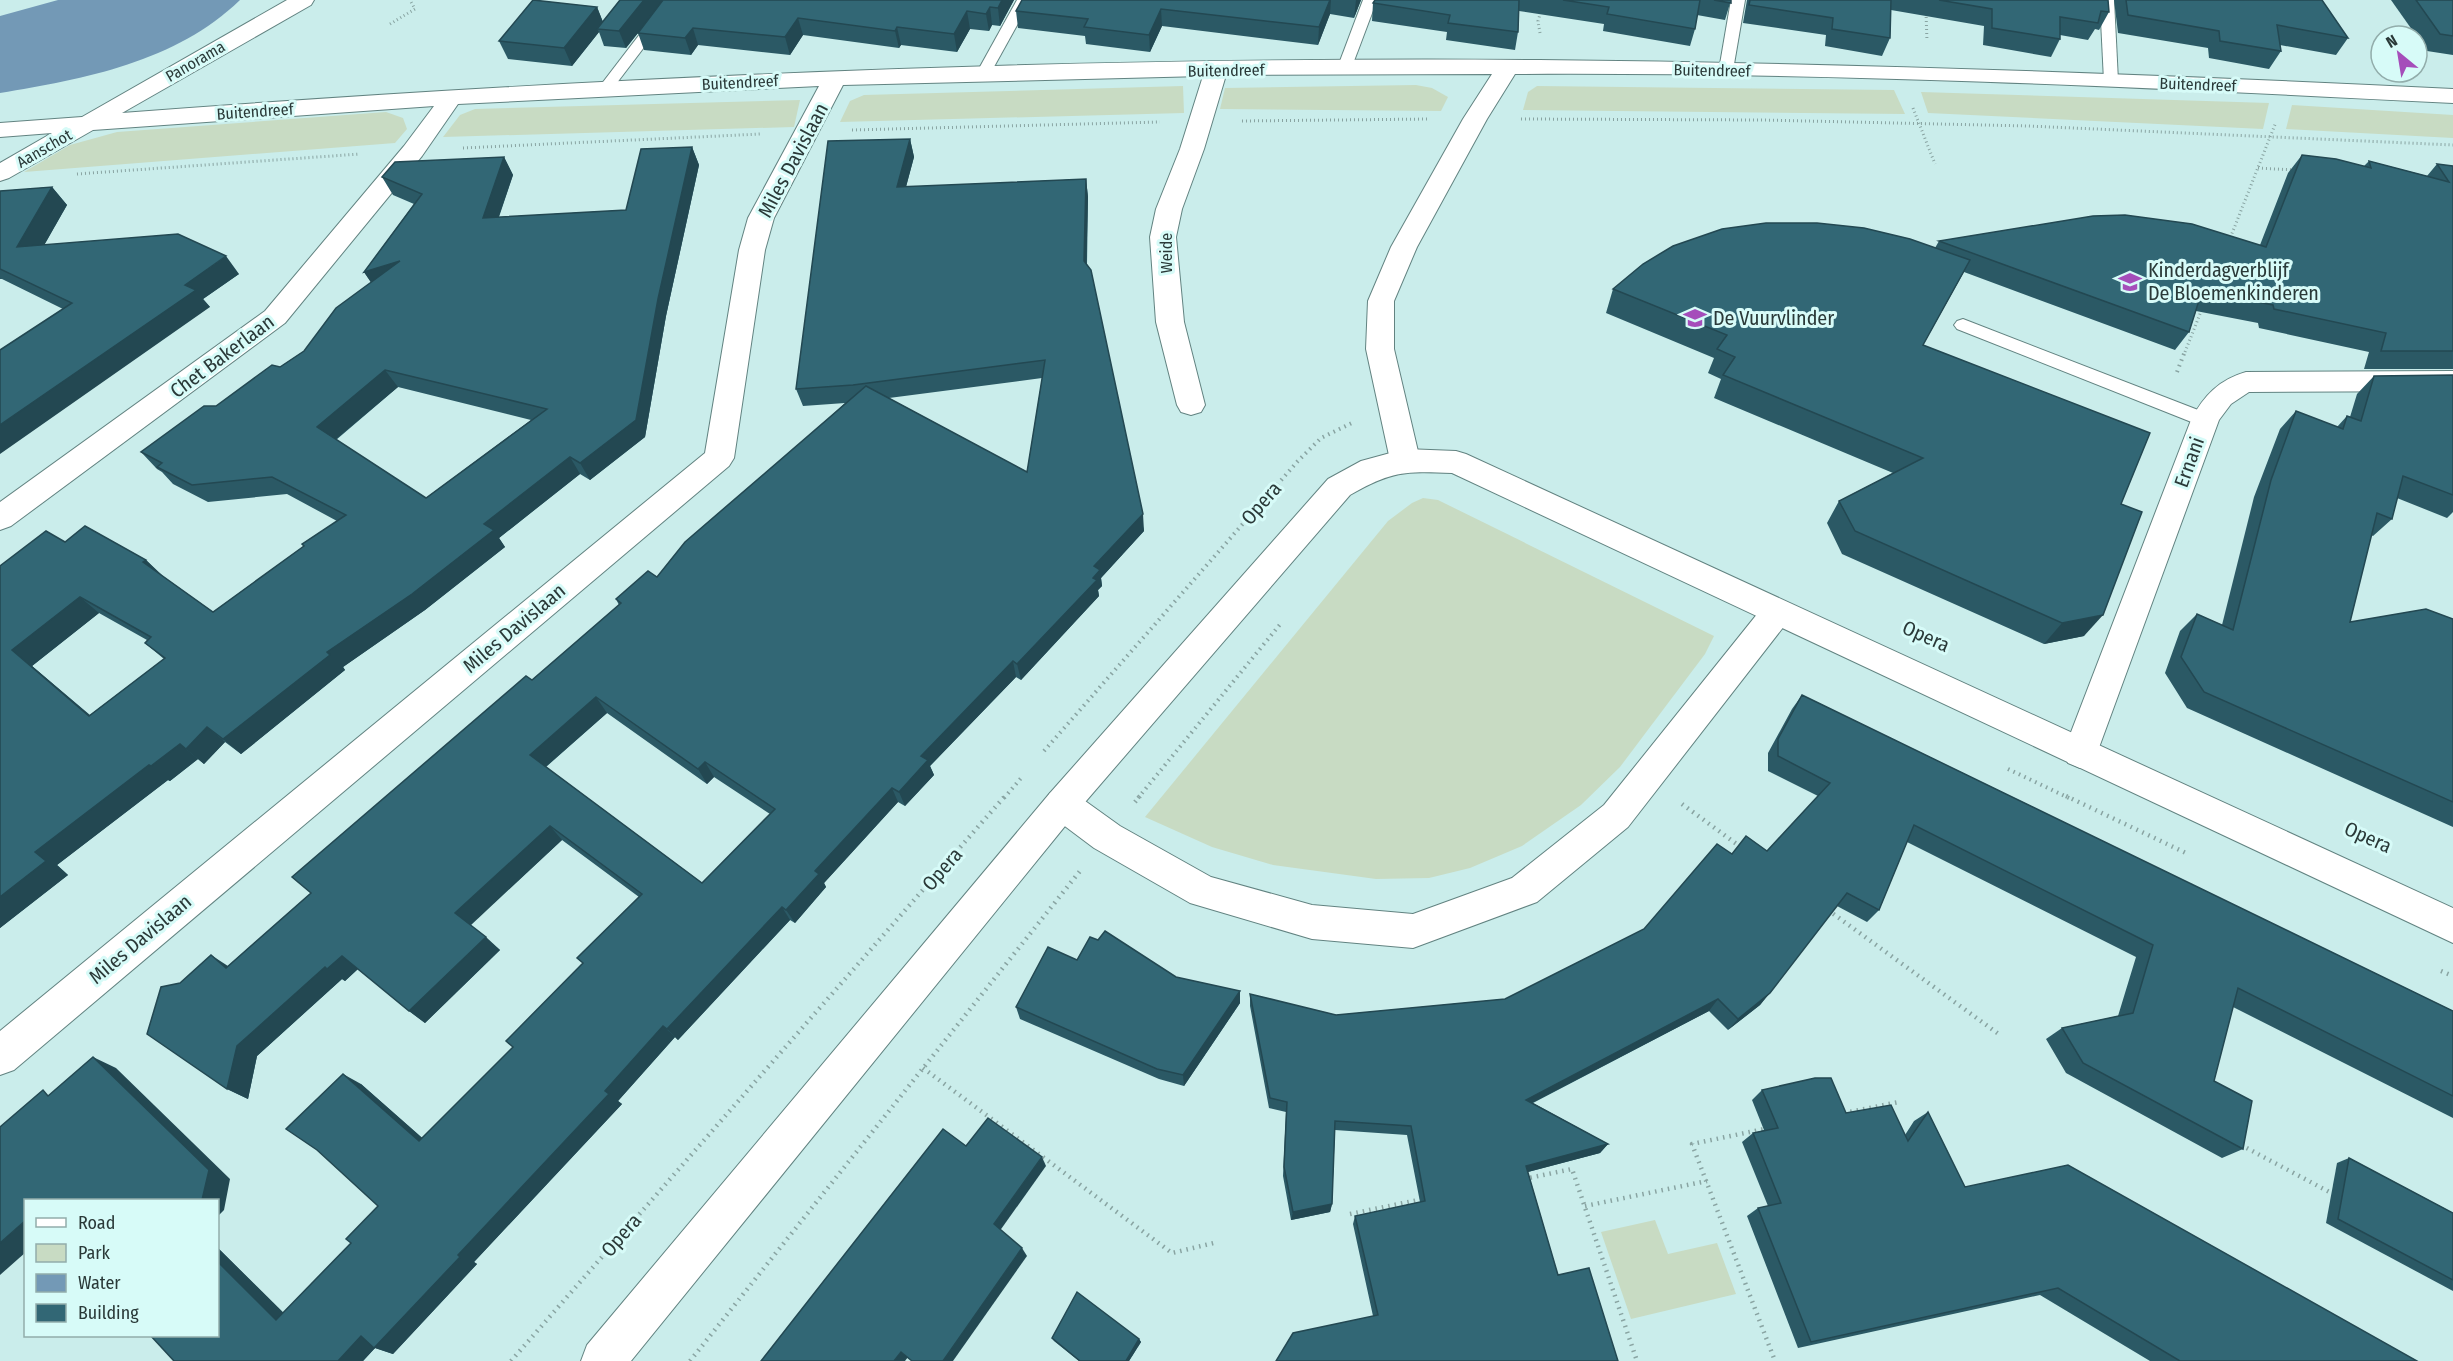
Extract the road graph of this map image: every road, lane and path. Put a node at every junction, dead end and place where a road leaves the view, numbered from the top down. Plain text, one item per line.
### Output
1 (303, 0) edge
2 (410, 0) edge
3 (673, 0) edge
4 (1024, 0) edge
5 (1370, 0) edge
6 (1738, 0) edge
7 (2108, 0) edge
8 (390, 24) dead end
9 (1344, 69) junction
10 (1507, 69) junction
11 (1216, 70) junction
12 (1726, 70) junction
13 (1900, 73) junction
14 (983, 75) junction
15 (836, 78) junction
16 (2111, 81) junction
17 (2287, 87) junction
18 (605, 89) junction
19 (2453, 96) edge
20 (451, 98) junction
21 (1475, 119) junction
22 (88, 122) junction
23 (1200, 122) junction
24 (1920, 123) junction
25 (0, 130) edge
26 (808, 131) junction
27 (2271, 137) junction
28 (2453, 146) edge
29 (413, 151) junction
30 (1935, 164) dead end
31 (2258, 168) junction
32 (2304, 171) edge
33 (0, 173) edge
34 (70, 175) dead end
35 (2228, 243) edge
36 (2203, 308) edge
37 (1963, 325) dead end
38 (2453, 381) edge
39 (2164, 404) junction
40 (1191, 405) dead end
41 (1395, 412) junction
42 (2205, 420) junction
43 (1405, 460) junction
44 (0, 518) edge
45 (1777, 612) junction
46 (1287, 616) dead end
47 (2080, 753) junction
48 (1039, 758) dead end
49 (1999, 765) dead end
50 (1023, 776) dead end
51 (1647, 778) junction
52 (1062, 804) junction
53 (1107, 837) junction
54 (1752, 855) edge
55 (2194, 856) dead end
56 (1818, 903) edge
57 (2453, 926) edge
58 (2431, 966) dead end
59 (2453, 976) edge
60 (2000, 1035) dead end
61 (0, 1056) edge
62 (923, 1068) junction
63 (1899, 1102) dead end
64 (1842, 1113) edge
65 (1773, 1127) edge
66 (2238, 1144) edge
67 (1514, 1181) edge
68 (1707, 1181) junction
69 (1432, 1198) edge
70 (2340, 1198) edge
71 (1584, 1206) junction
72 (1350, 1214) dead end
73 (1218, 1242) dead end
74 (511, 1361) edge
75 (603, 1361) edge
76 (690, 1361) edge
77 (1637, 1361) edge
78 (1775, 1361) edge

1 - 22 street, Panorama
2 - 8 path
3 - 18 lane
4 - 14 lane
5 - 9 lane
6 - 12 lane
7 - 16 lane
9 - 10 street, Buitendreef
9 - 11 street, Buitendreef
10 - 12 street, Buitendreef
10 - 21 street
11 - 14 street, Buitendreef
11 - 23 street, Weide
12 - 13 street, Buitendreef
13 - 16 street, Buitendreef
13 - 24 path
14 - 15 street, Buitendreef
15 - 18 street, Buitendreef
15 - 26 street, Miles Davislaan
16 - 17 street, Buitendreef
17 - 19 street, Buitendreef
17 - 27 path
18 - 20 street, Buitendreef
20 - 22 street, Buitendreef
20 - 29 street, Chet Bakerlaan
21 - 23 path
21 - 24 path
21 - 41 street
22 - 25 street, Buitendreef
22 - 33 street, Aanschot
23 - 26 path
23 - 40 street, Weide
24 - 27 path
24 - 30 path
26 - 29 path
26 - 61 street, Miles Davislaan
27 - 28 path
27 - 31 path
29 - 34 path
29 - 44 street, Chet Bakerlaan
31 - 32 path
31 - 35 path
36 - 39 path
37 - 39 lane
38 - 42 street, Ernani
39 - 42 lane
41 - 43 street
41 - 48 path, Opera
42 - 47 street, Ernani
43 - 45 street, Opera
43 - 52 street, Opera
45 - 47 street, Opera
45 - 51 street
46 - 53 path
47 - 57 street, Opera
49 - 55 path
50 - 74 path, Opera
51 - 53 street
51 - 54 path
52 - 53 street
52 - 75 street, Opera
53 - 62 path
56 - 60 path
58 - 59 path
62 - 73 path
62 - 76 path
63 - 64 path
65 - 68 path
66 - 70 path
67 - 71 path
68 - 71 path
68 - 78 path
69 - 72 path
71 - 77 path

